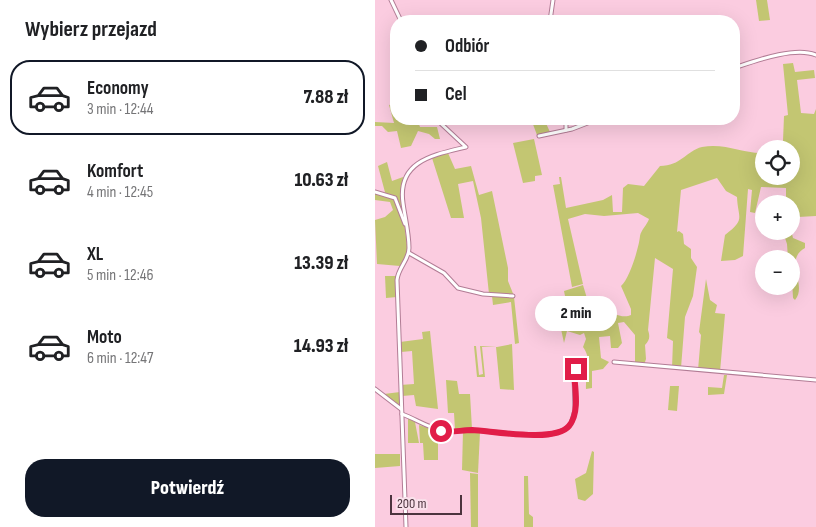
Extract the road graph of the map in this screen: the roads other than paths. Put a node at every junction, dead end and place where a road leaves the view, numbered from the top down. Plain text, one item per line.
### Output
1 (391, 0) edge
2 (553, 0) edge
3 (398, 15) edge
4 (552, 15) edge
5 (816, 54) edge
6 (740, 66) edge
7 (442, 125) edge
8 (566, 125) edge
9 (581, 125) edge
10 (566, 130) junction
11 (539, 136) dead end
12 (375, 192) edge
13 (407, 227) junction
14 (409, 253) junction
15 (513, 296) dead end
16 (614, 362) dead end
17 (576, 369) dead end
18 (816, 380) edge
19 (375, 388) edge
20 (401, 409) junction
21 (401, 414) junction
22 (407, 527) edge

1 - 3 street
2 - 4 street
5 - 6 street
7 - 13 street
8 - 10 street
9 - 10 street
10 - 11 street
12 - 13 street
13 - 14 street
14 - 15 street
14 - 20 street
16 - 18 street
17 - 21 street
19 - 20 street
20 - 21 street
21 - 22 street

